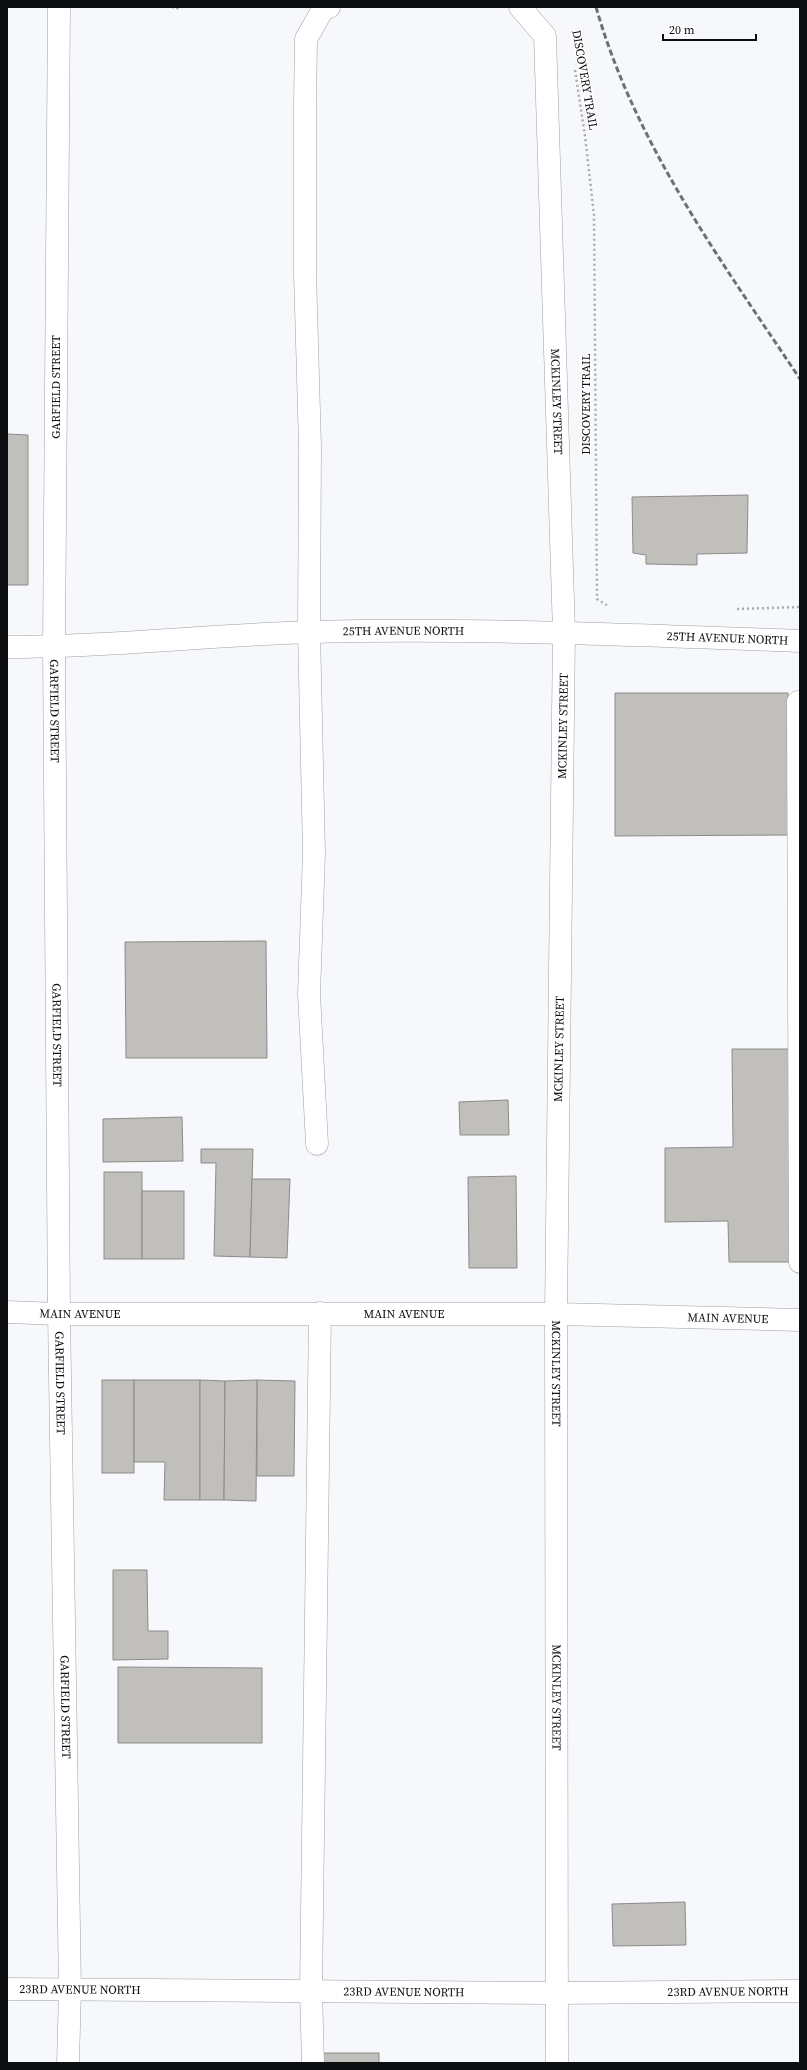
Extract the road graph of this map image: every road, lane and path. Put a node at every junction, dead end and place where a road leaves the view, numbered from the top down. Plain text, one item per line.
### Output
1 (59, 7) edge
2 (172, 7) edge
3 (180, 7) edge
4 (329, 7) edge
5 (520, 7) edge
6 (574, 62) dead end
7 (800, 607) edge
8 (611, 608) dead end
9 (733, 609) dead end
10 (309, 632) junction
11 (564, 632) junction
12 (800, 641) edge
13 (7, 647) edge
14 (54, 647) junction
15 (798, 702) dead end
16 (317, 1144) dead end
17 (800, 1262) edge
18 (7, 1312) edge
19 (320, 1313) junction
20 (59, 1314) junction
21 (556, 1314) junction
22 (800, 1320) edge
23 (7, 1989) edge
24 (70, 1990) junction
25 (311, 1990) junction
26 (800, 1991) edge
27 (557, 1993) junction
28 (68, 2063) edge
29 (313, 2063) edge
30 (557, 2063) edge

1 - 14 street, GARFIELD STREET
2 - 3 path
4 - 10 street
5 - 11 street, MCKINLEY STREET
6 - 8 path, DISCOVERY TRAIL
7 - 9 path
10 - 11 street, 25TH AVENUE NORTH
10 - 14 street, 25TH AVENUE NORTH
10 - 16 street
11 - 12 street, 25TH AVENUE NORTH
11 - 21 street, MCKINLEY STREET
13 - 14 street, 25TH AVENUE NORTH
14 - 20 street, GARFIELD STREET
15 - 17 street
18 - 20 street, MAIN AVENUE
19 - 20 street, MAIN AVENUE
19 - 21 street, MAIN AVENUE
19 - 25 street
20 - 24 street, GARFIELD STREET
21 - 22 street, MAIN AVENUE
21 - 27 street, MCKINLEY STREET
23 - 24 street, 23RD AVENUE NORTH
24 - 25 street, 23RD AVENUE NORTH
24 - 28 street, GARFIELD STREET
25 - 27 street, 23RD AVENUE NORTH
25 - 29 street
26 - 27 street, 23RD AVENUE NORTH
27 - 30 street, MCKINLEY STREET

